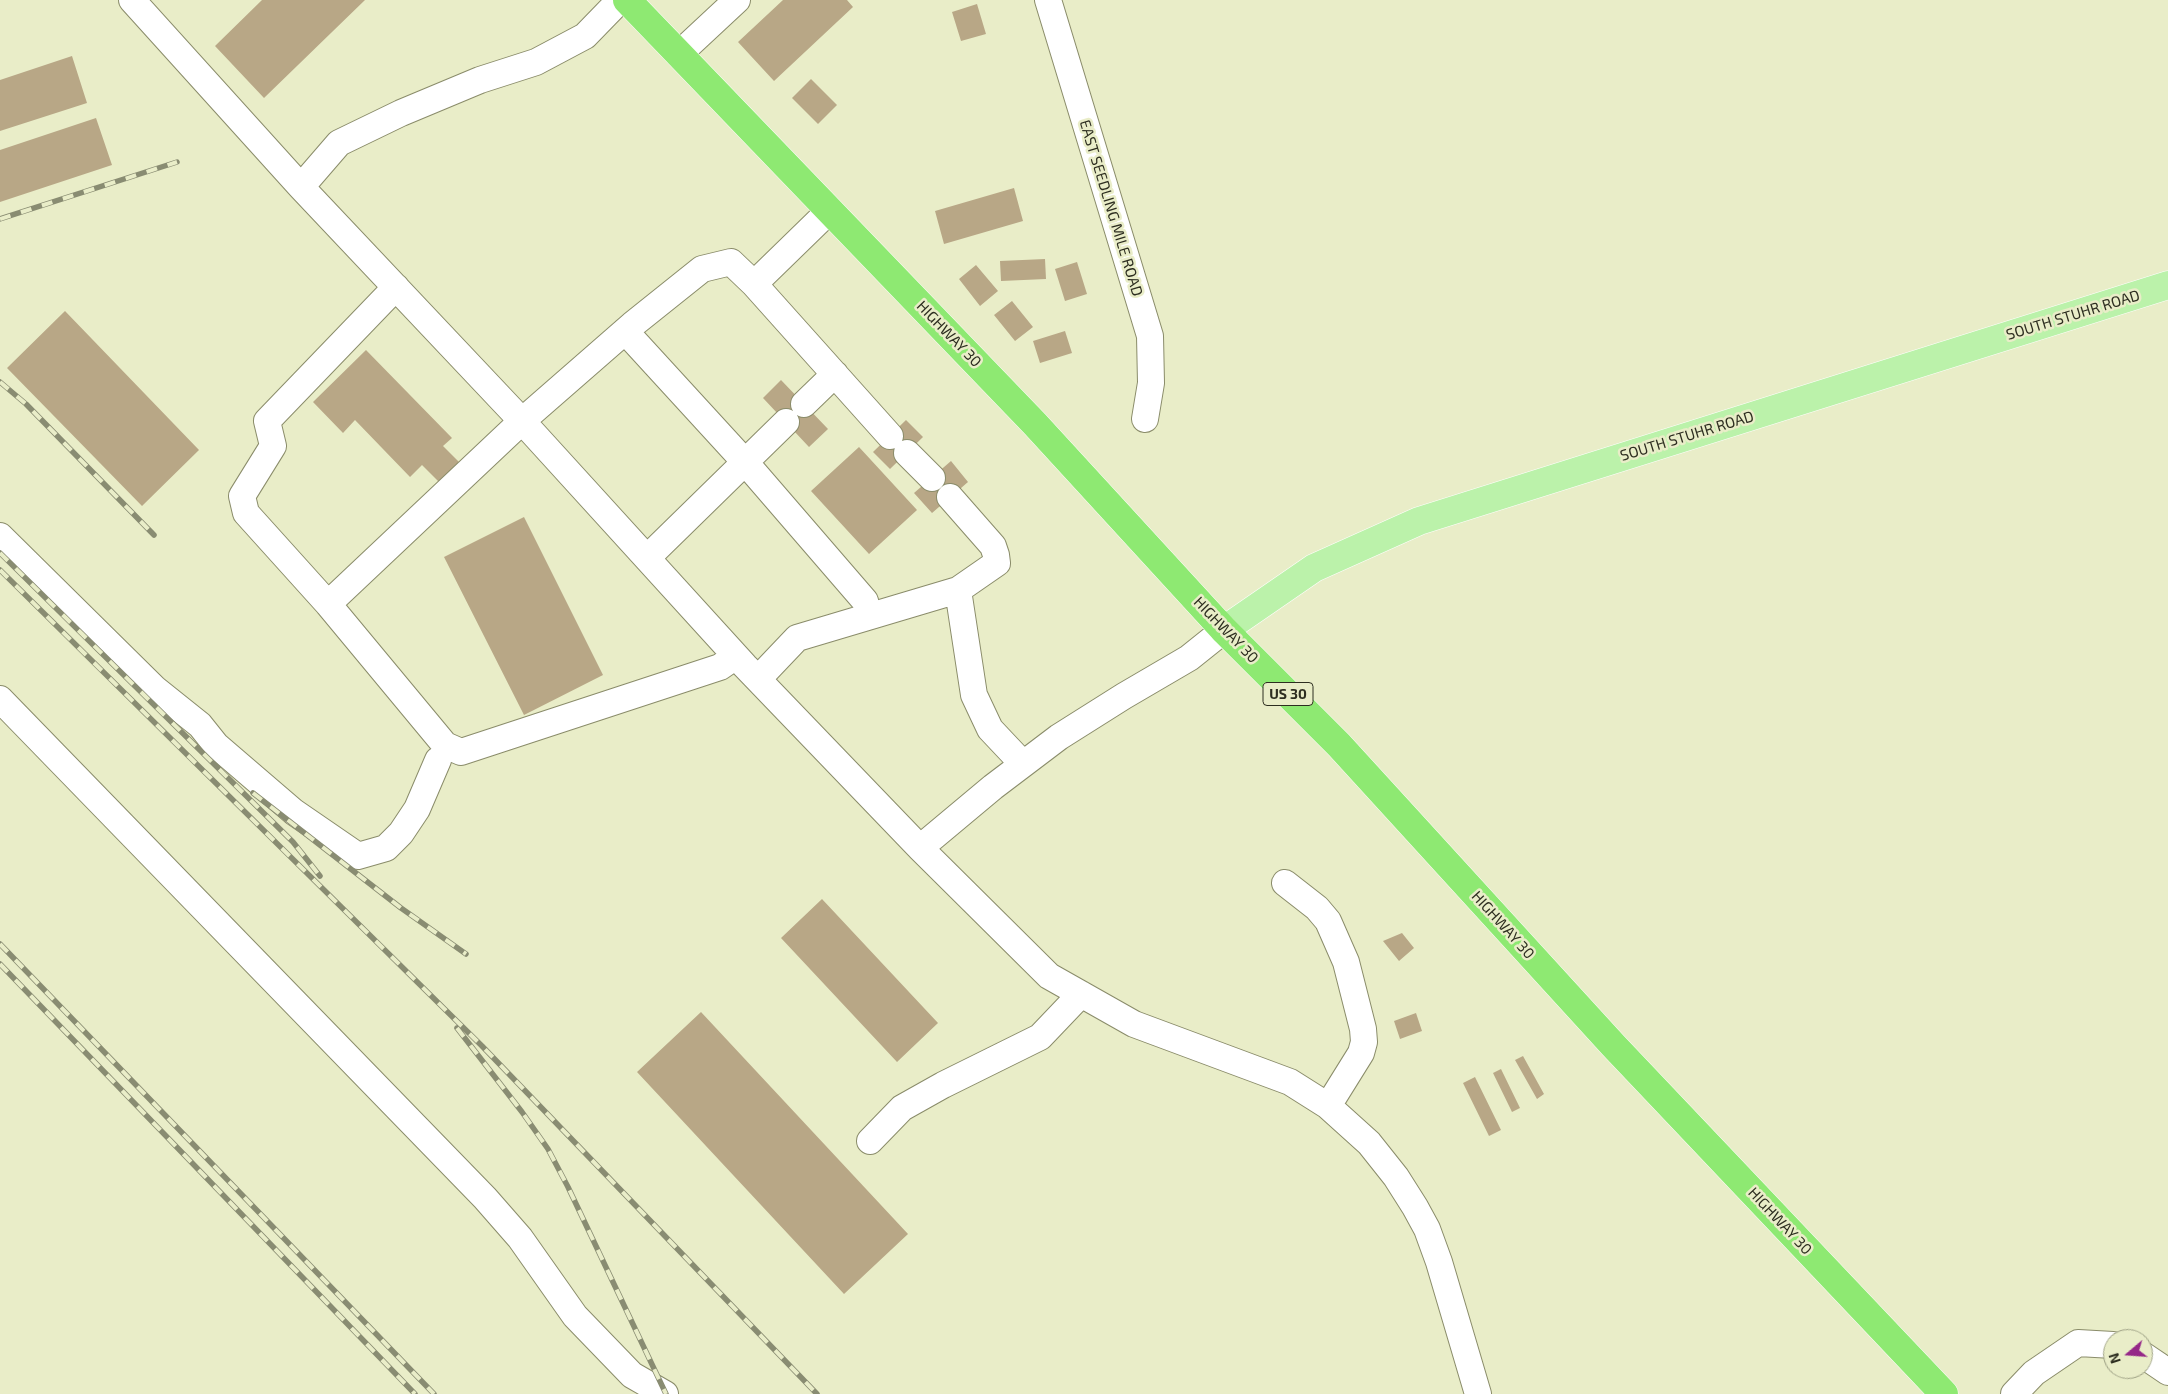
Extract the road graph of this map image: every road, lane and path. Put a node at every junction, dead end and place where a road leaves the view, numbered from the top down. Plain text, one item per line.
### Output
1 (132, 0) edge
2 (620, 0) edge
3 (627, 0) edge
4 (737, 0) edge
5 (1048, 0) edge
6 (679, 54) junction
7 (301, 187) junction
8 (829, 211) junction
9 (754, 284) junction
10 (2168, 285) edge
11 (396, 287) junction
12 (625, 331) junction
13 (835, 374) junction
14 (804, 404) dead end
15 (1145, 419) dead end
16 (522, 421) junction
17 (786, 422) dead end
18 (745, 462) junction
19 (932, 478) dead end
20 (950, 497) dead end
21 (0, 536) edge
22 (647, 558) junction
23 (958, 590) junction
24 (328, 604) junction
25 (869, 616) junction
26 (1224, 630) junction
27 (736, 656) junction
28 (758, 679) junction
29 (0, 698) edge
30 (438, 760) dead end
31 (1023, 764) junction
32 (920, 848) junction
33 (1285, 883) dead end
34 (1081, 994) junction
35 (1328, 1106) junction
36 (870, 1141) dead end
37 (2103, 1344) edge
38 (2153, 1362) edge
39 (2168, 1372) edge
40 (665, 1394) edge
41 (1478, 1394) edge
42 (1944, 1394) edge
43 (2014, 1394) edge

1 - 7 street
2 - 7 street
3 - 6 highway, HIGHWAY 30 / US 30
4 - 6 street
5 - 15 street, EAST SEEDLING MILE ROAD
6 - 8 highway, HIGHWAY 30 / US 30
7 - 11 street
8 - 9 street
8 - 26 highway, HIGHWAY 30 / US 30
9 - 12 street
9 - 13 street
10 - 26 main road, SOUTH STUHR ROAD
11 - 16 street
11 - 24 street
12 - 16 street
12 - 18 street
13 - 14 street
13 - 19 street
16 - 22 street
16 - 24 street
17 - 18 street
18 - 22 street
18 - 25 street
20 - 23 street
21 - 30 street
22 - 27 street
23 - 25 street
23 - 31 street
24 - 27 street
25 - 28 street
26 - 31 street
26 - 42 highway, HIGHWAY 30 / US 30
27 - 28 street
28 - 32 street
29 - 40 street
31 - 32 street
32 - 34 street
33 - 35 street
34 - 35 street
34 - 36 street
35 - 41 street
37 - 43 street
38 - 39 street

